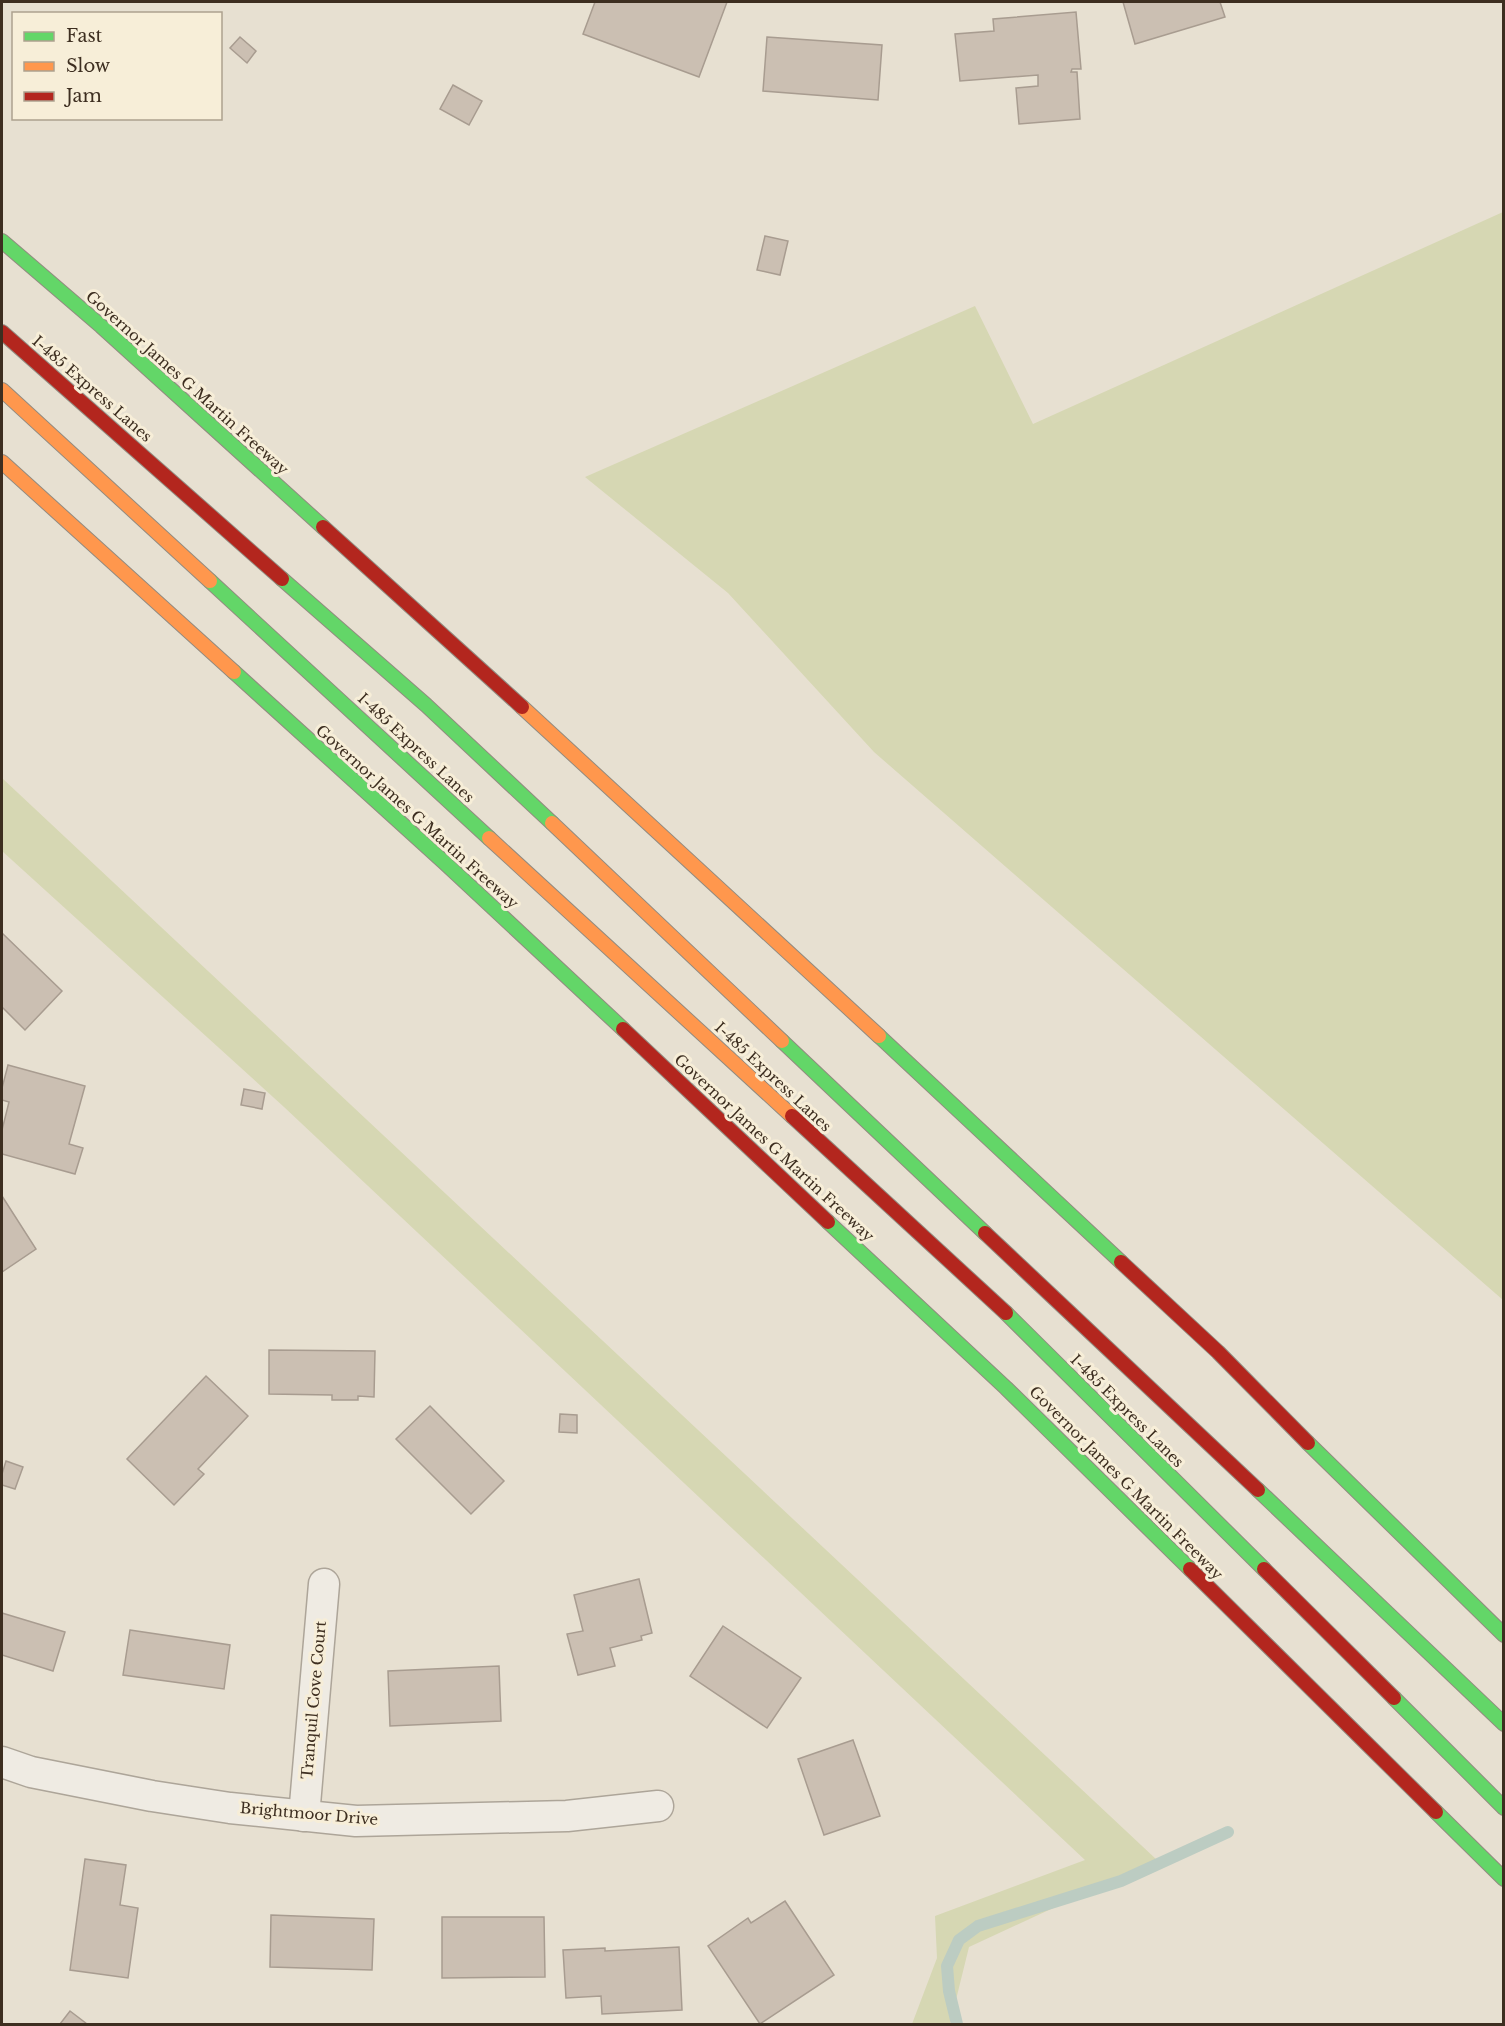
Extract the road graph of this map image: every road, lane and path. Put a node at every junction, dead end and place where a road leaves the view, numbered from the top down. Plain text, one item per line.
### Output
1 (2, 241) edge
2 (2, 332) edge
3 (2, 390) edge
4 (2, 462) edge
5 (324, 1584) dead end
6 (1501, 1630) edge
7 (1503, 1724) edge
8 (2, 1762) edge
9 (658, 1806) dead end
10 (1503, 1808) edge
11 (304, 1816) junction
12 (1503, 1879) edge

1 - 6 highway, Governor James G Martin Freeway
2 - 7 highway, I-485 Express Lanes
3 - 10 highway, I-485 Express Lanes
4 - 12 highway, Governor James G Martin Freeway
5 - 11 street, Tranquil Cove Court
8 - 11 street, Brightmoor Drive
9 - 11 street, Brightmoor Drive

